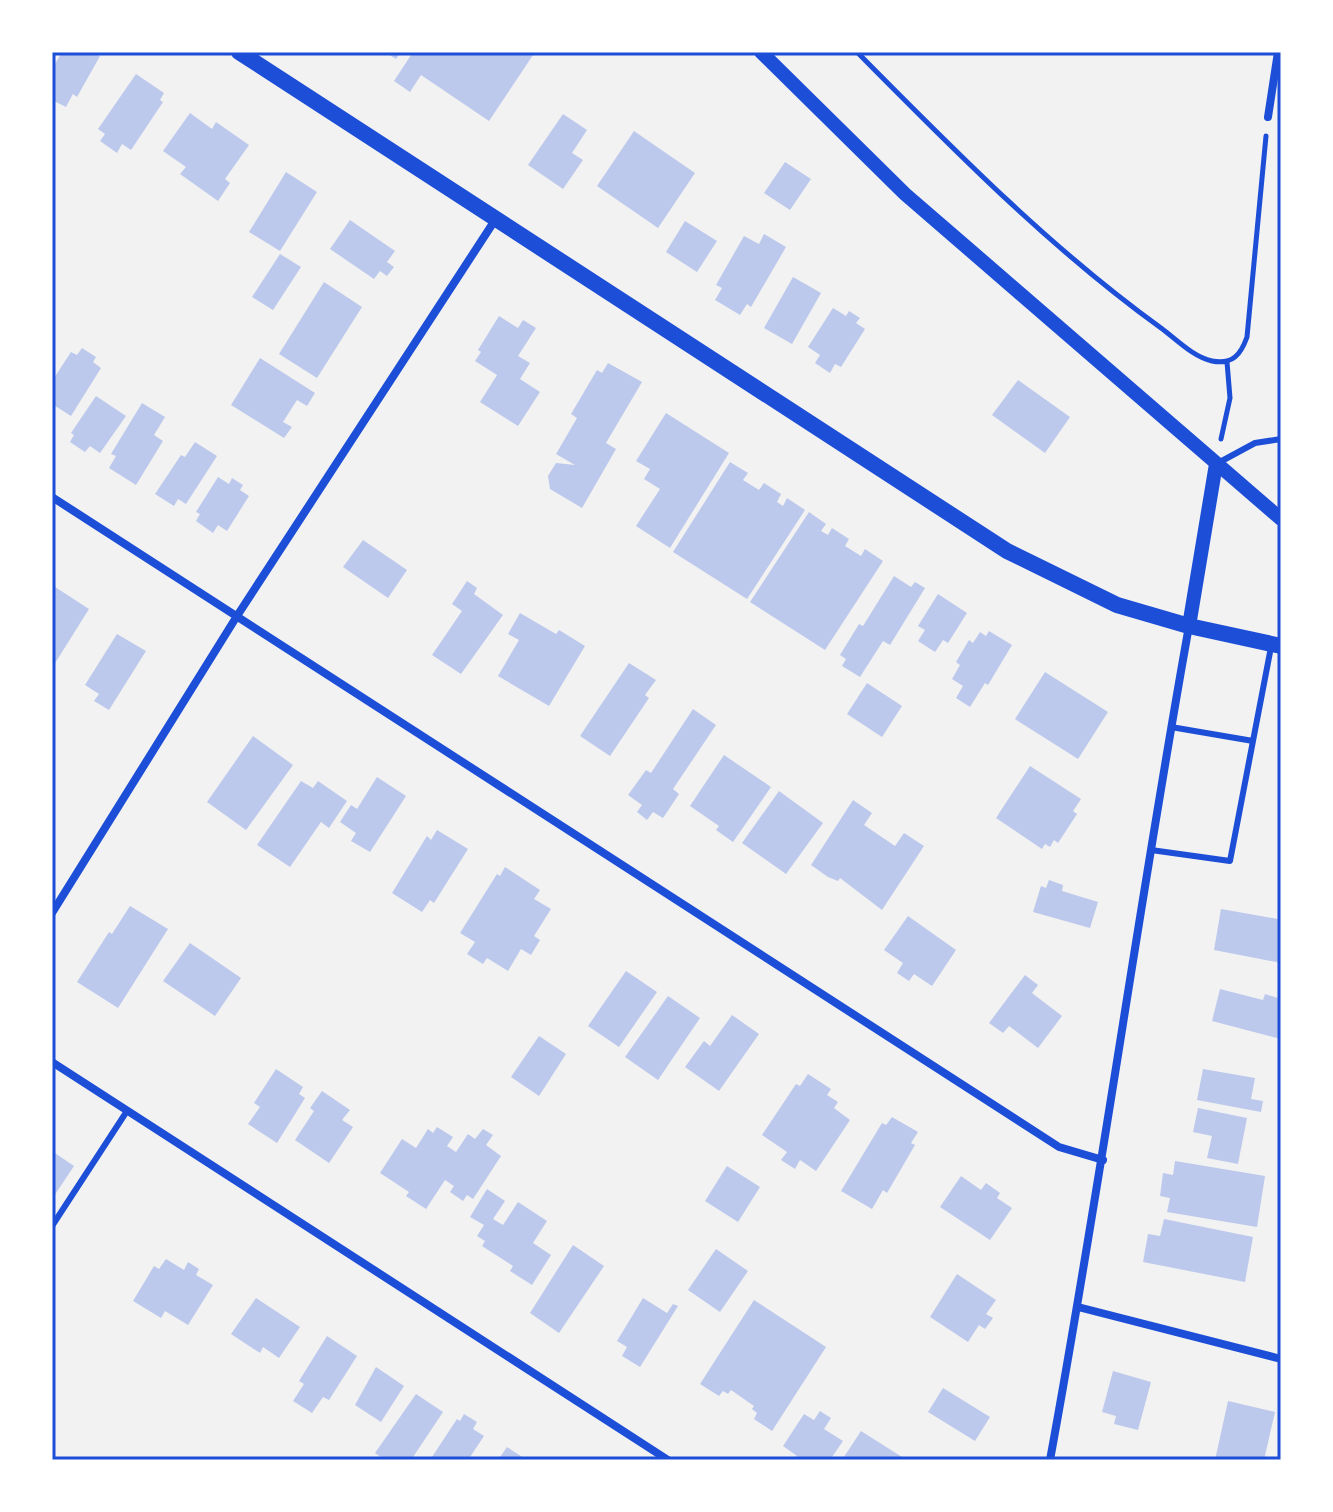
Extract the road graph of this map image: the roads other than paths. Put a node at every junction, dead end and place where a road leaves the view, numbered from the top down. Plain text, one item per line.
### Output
1 (239, 52) edge
2 (761, 52) edge
3 (1278, 52) edge
4 (1268, 117) road end
5 (497, 217) junction
6 (1281, 439) edge
7 (1216, 464) junction
8 (52, 497) edge
9 (1281, 519) edge
10 (237, 616) junction
11 (1189, 626) junction
12 (1276, 645) edge
13 (1171, 727) junction
14 (1253, 741) junction
15 (1151, 850) junction
16 (52, 913) edge
17 (52, 1062) edge
18 (127, 1111) junction
19 (1103, 1160) junction
20 (52, 1226) edge
21 (1078, 1307) junction
22 (1281, 1359) edge
23 (668, 1460) edge
24 (1050, 1460) edge

1 - 5 main road
2 - 7 street
3 - 4 street
5 - 10 street
5 - 11 main road
6 - 7 lane
7 - 9 street
7 - 11 street
8 - 10 street
10 - 16 street
10 - 19 street
11 - 12 main road
11 - 13 street
12 - 14 lane
13 - 14 lane
13 - 15 street
14 - 15 lane
15 - 19 street
17 - 18 street
18 - 20 lane
18 - 23 street
19 - 21 street
21 - 22 street
21 - 24 street

